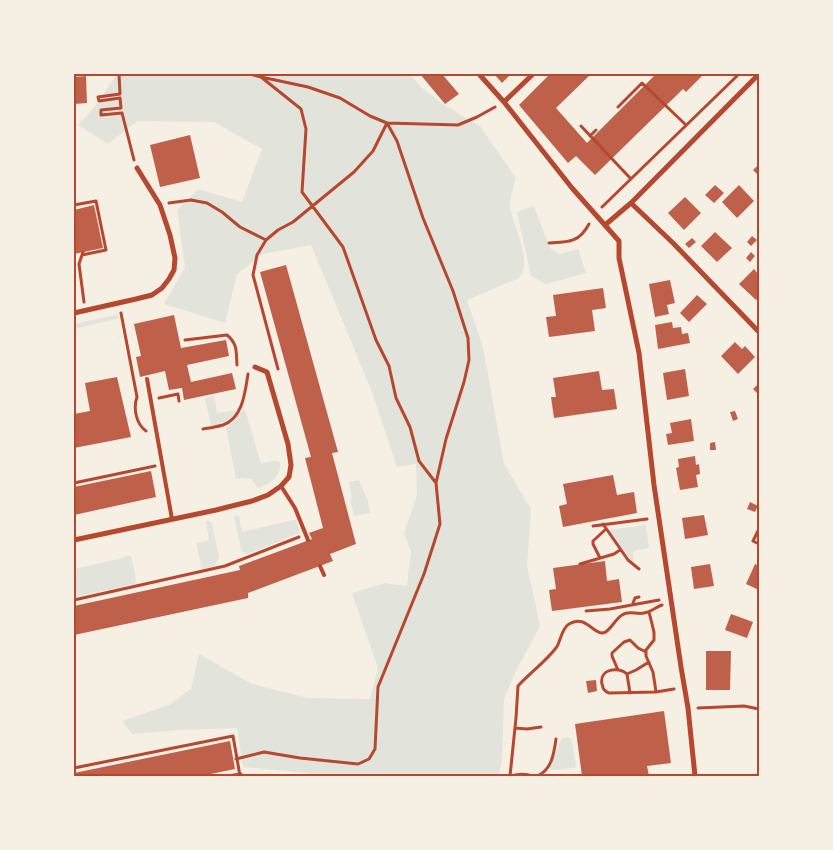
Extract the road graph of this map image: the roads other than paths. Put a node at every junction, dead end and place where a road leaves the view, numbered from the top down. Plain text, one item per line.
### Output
1 (479, 74) edge
2 (533, 74) edge
3 (759, 74) edge
4 (504, 102) junction
5 (137, 168) road end
6 (631, 203) junction
7 (606, 225) junction
8 (74, 313) edge
9 (759, 332) edge
10 (255, 366) dead end
11 (147, 379) dead end
12 (281, 486) junction
13 (172, 519) junction
14 (74, 540) edge
15 (308, 540) dead end
16 (320, 566) dead end
17 (324, 576) dead end
18 (695, 776) edge

1 - 4 street
2 - 4 street
3 - 6 street
4 - 7 street
5 - 8 street
6 - 7 street
6 - 9 street
7 - 18 street
10 - 12 street
11 - 13 lane
12 - 13 street
12 - 15 lane
13 - 14 street
16 - 17 lane

